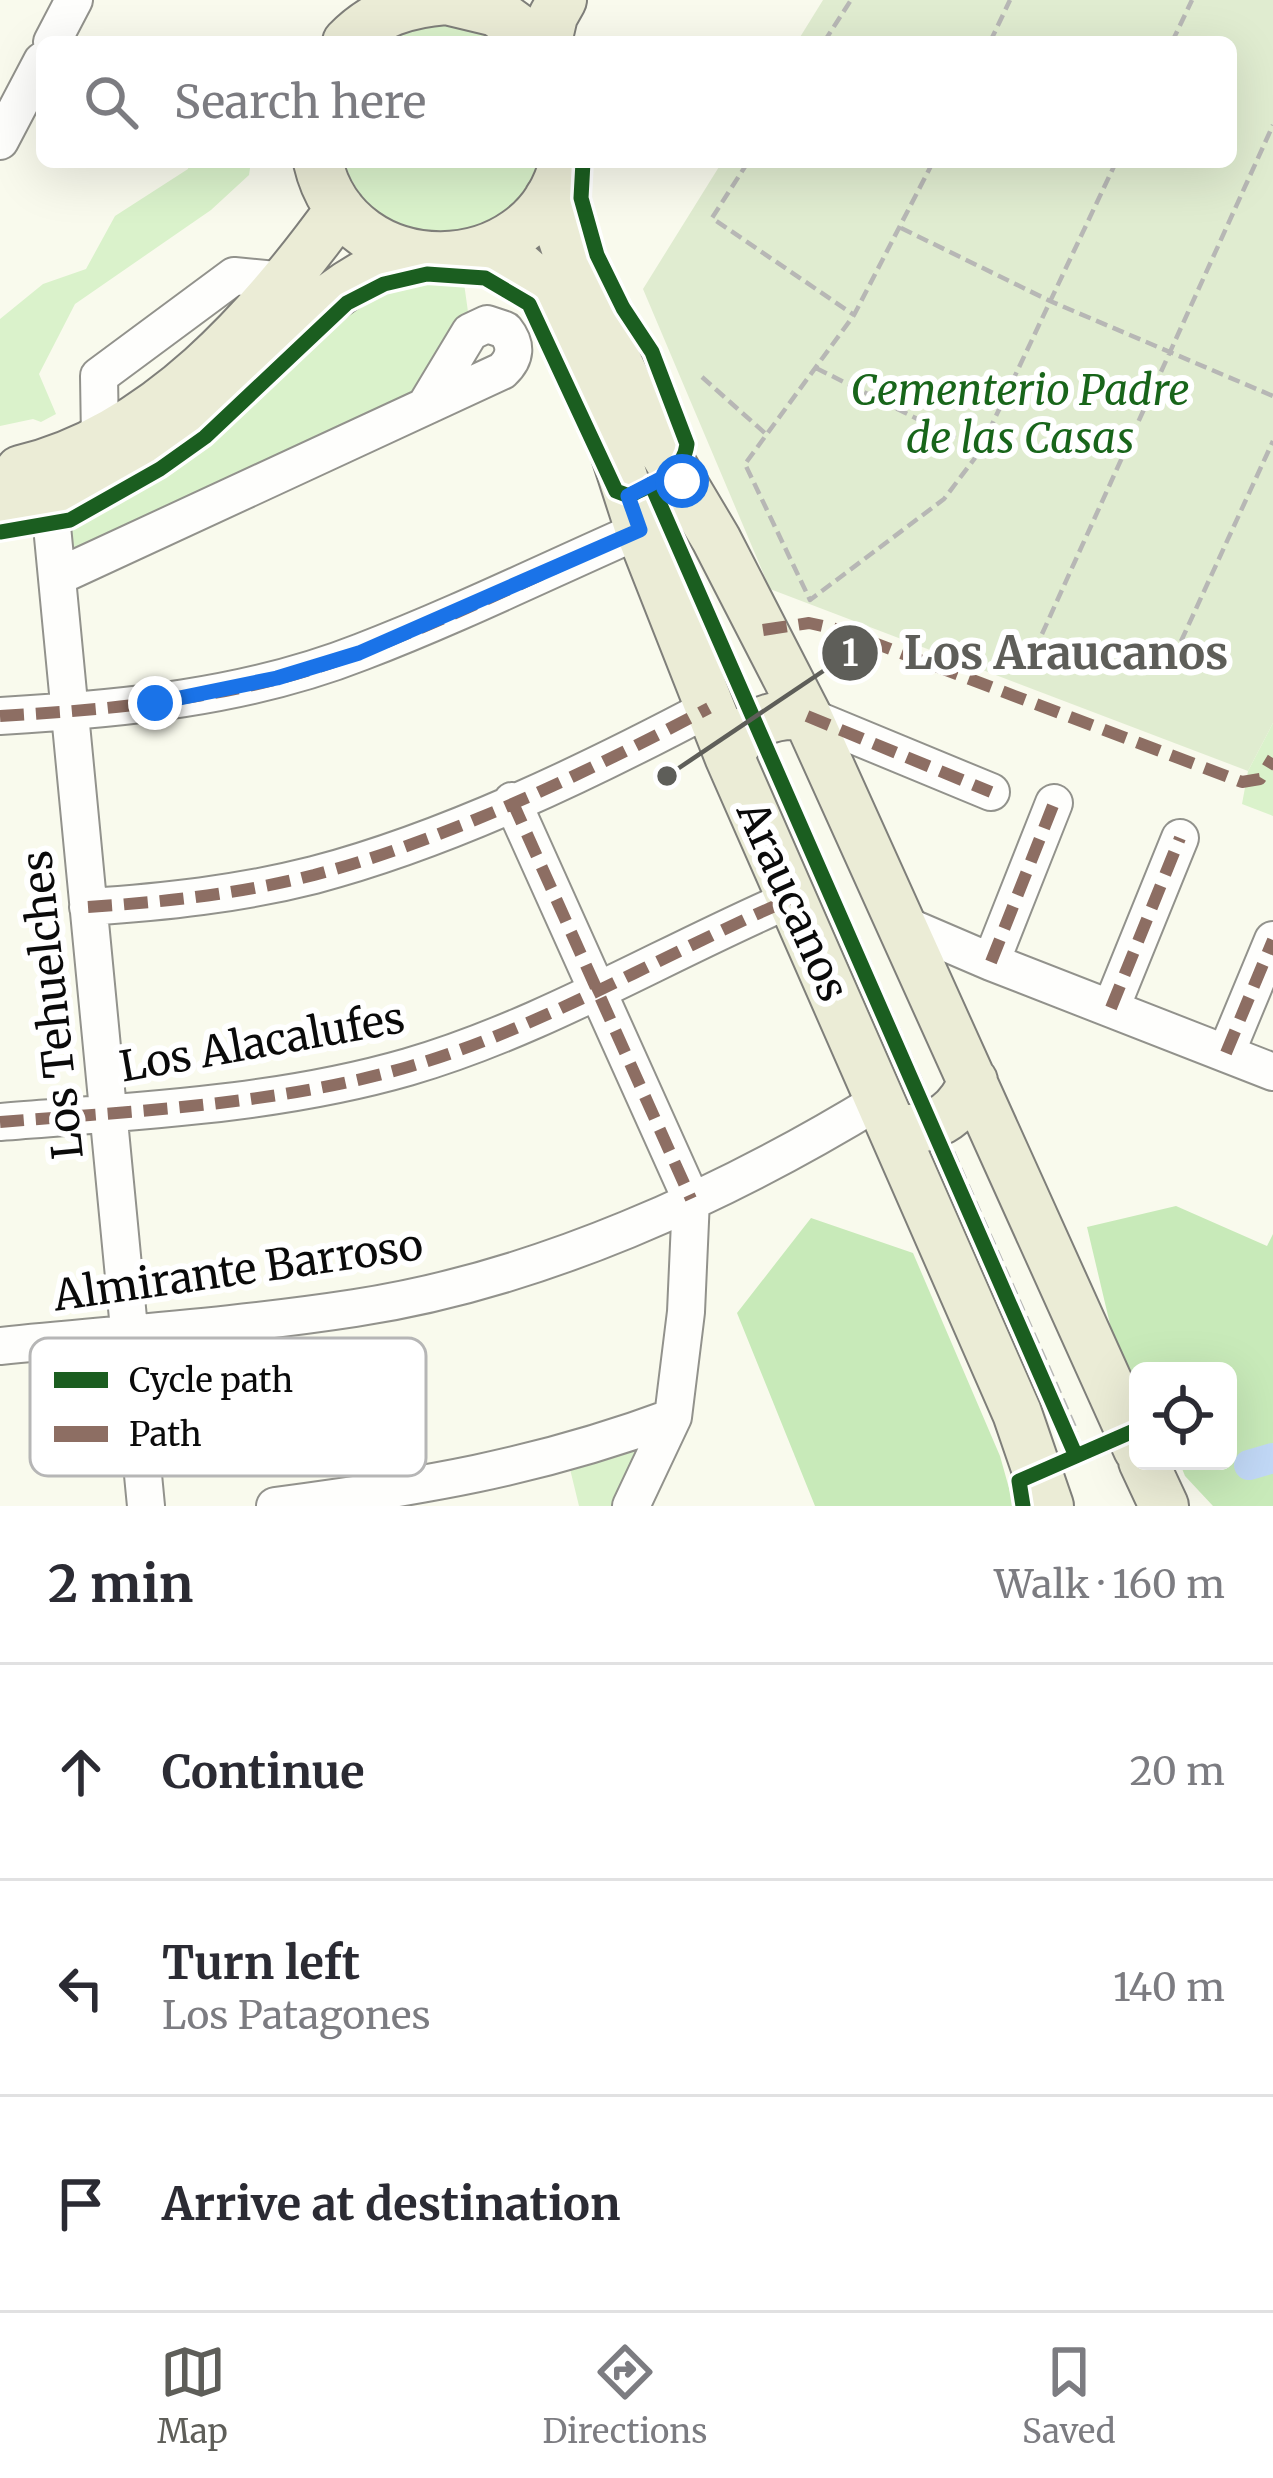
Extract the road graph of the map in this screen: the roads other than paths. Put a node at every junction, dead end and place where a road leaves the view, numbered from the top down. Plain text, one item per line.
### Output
1 (74, 0) edge
2 (562, 0) edge
3 (461, 1) edge
4 (387, 5) edge
5 (346, 27) edge
6 (55, 36) edge
7 (529, 36) edge
8 (548, 36) edge
9 (36, 72) edge
10 (0, 141) edge
11 (319, 168) edge
12 (557, 180) edge
13 (340, 209) junction
14 (490, 248) junction
15 (412, 255) junction
16 (426, 405) dead end
17 (0, 475) edge
18 (49, 495) junction
19 (0, 506) edge
20 (640, 530) junction
21 (57, 577) junction
22 (709, 708) junction
23 (70, 712) junction
24 (0, 716) edge
25 (764, 729) junction
26 (991, 792) dead end
27 (512, 800) junction
28 (1054, 803) dead end
29 (1180, 838) dead end
30 (793, 898) junction
31 (88, 907) junction
32 (900, 923) junction
33 (1273, 940) edge
34 (991, 962) junction
35 (595, 990) junction
36 (1111, 1009) junction
37 (1226, 1053) junction
38 (1273, 1072) edge
39 (973, 1081) junction
40 (108, 1113) junction
41 (911, 1119) junction
42 (0, 1121) edge
43 (692, 1198) junction
44 (129, 1333) junction
45 (79, 1338) edge
46 (129, 1338) edge
47 (30, 1343) edge
48 (0, 1346) edge
49 (673, 1417) junction
50 (1129, 1428) edge
51 (1058, 1462) edge
52 (1147, 1470) edge
53 (143, 1476) edge
54 (146, 1506) edge
55 (275, 1506) edge
56 (632, 1506) edge
57 (1164, 1506) edge

1 - 6 street
2 - 8 main road
3 - 4 main road
3 - 7 main road
4 - 5 main road
9 - 10 street
11 - 13 main road
12 - 14 main road
12 - 25 main road, Araucanos
13 - 15 main road
13 - 17 main road
14 - 15 main road
14 - 20 main road, Araucanos
15 - 18 main road
16 - 21 street
18 - 19 main road
18 - 21 street, Los Tehuelches
20 - 22 main road, Araucanos
20 - 23 street
21 - 23 street, Los Tehuelches
22 - 25 main road, Araucanos
22 - 27 street
23 - 24 street
23 - 31 street, Los Tehuelches
25 - 26 street
25 - 30 main road, Araucanos
25 - 32 main road, Araucanos
27 - 31 street
27 - 35 street
28 - 34 street
29 - 36 street
30 - 35 street, Los Alacalufes
30 - 41 main road, Araucanos
31 - 40 street, Los Tehuelches
32 - 34 street
32 - 39 main road, Araucanos
33 - 37 street
34 - 36 street
35 - 40 street, Los Alacalufes
35 - 43 street
36 - 37 street
37 - 38 street
39 - 41 main road
39 - 50 main road, Araucanos
40 - 42 street, Los Alacalufes
40 - 44 street, Los Tehuelches
41 - 43 street, Almirante Barroso
41 - 51 main road, Araucanos
43 - 44 street, Almirante Barroso
43 - 49 street
44 - 45 street, Almirante Barroso
44 - 46 street, Los Tehuelches
47 - 48 street, Almirante Barroso
49 - 55 street
49 - 56 street
52 - 57 main road
53 - 54 street, Los Tehuelches

